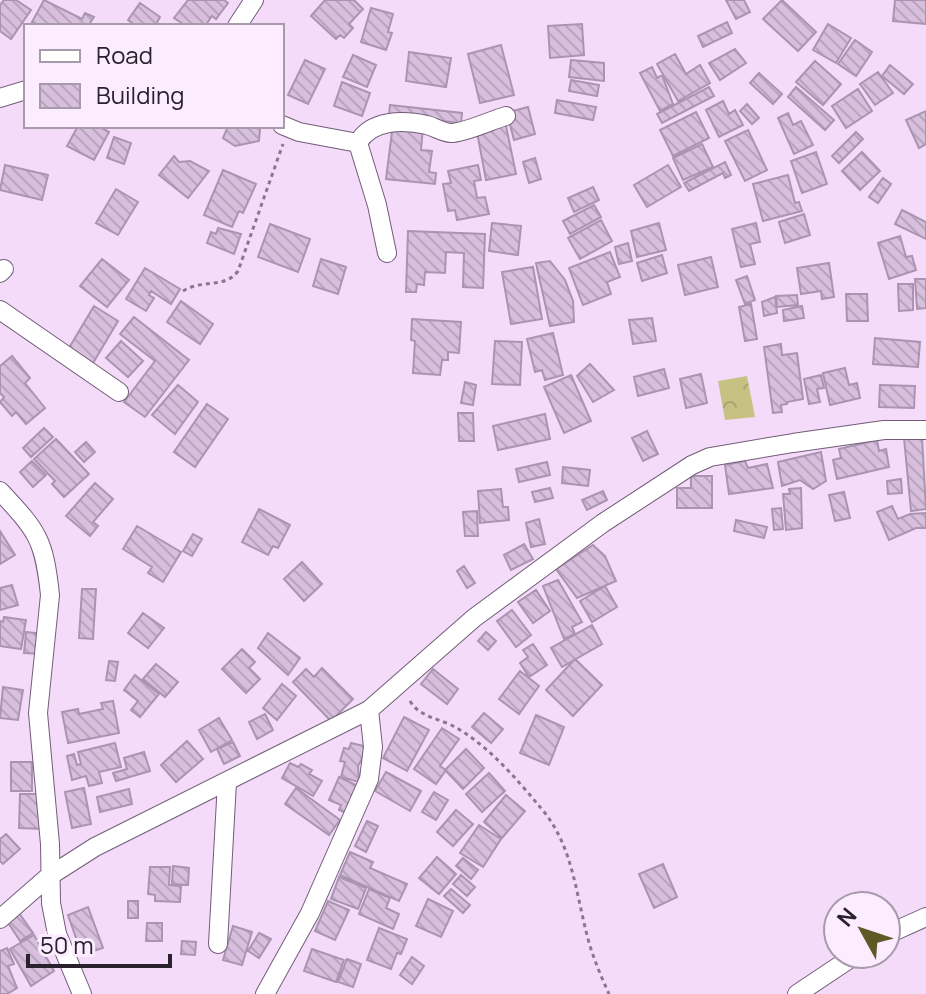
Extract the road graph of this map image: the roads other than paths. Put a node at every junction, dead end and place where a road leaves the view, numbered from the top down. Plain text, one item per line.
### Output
1 (254, 0) edge
2 (238, 24) edge
3 (24, 91) edge
4 (0, 98) edge
5 (506, 116) dead end
6 (285, 127) edge
7 (358, 143) junction
8 (387, 253) dead end
9 (0, 310) edge
10 (119, 392) dead end
11 (926, 430) edge
12 (0, 491) edge
13 (369, 710) junction
14 (227, 782) junction
15 (48, 877) junction
16 (926, 917) edge
17 (0, 919) edge
18 (902, 928) edge
19 (218, 944) dead end
20 (833, 970) edge
21 (271, 992) edge
22 (82, 994) edge
23 (797, 994) edge

1 - 2 street
3 - 4 street
5 - 7 street
6 - 7 street
7 - 8 street
9 - 10 street
11 - 13 street
12 - 15 street
13 - 14 street
13 - 21 street
14 - 15 street
14 - 19 street
15 - 17 street
15 - 22 street
16 - 18 street
20 - 23 street

